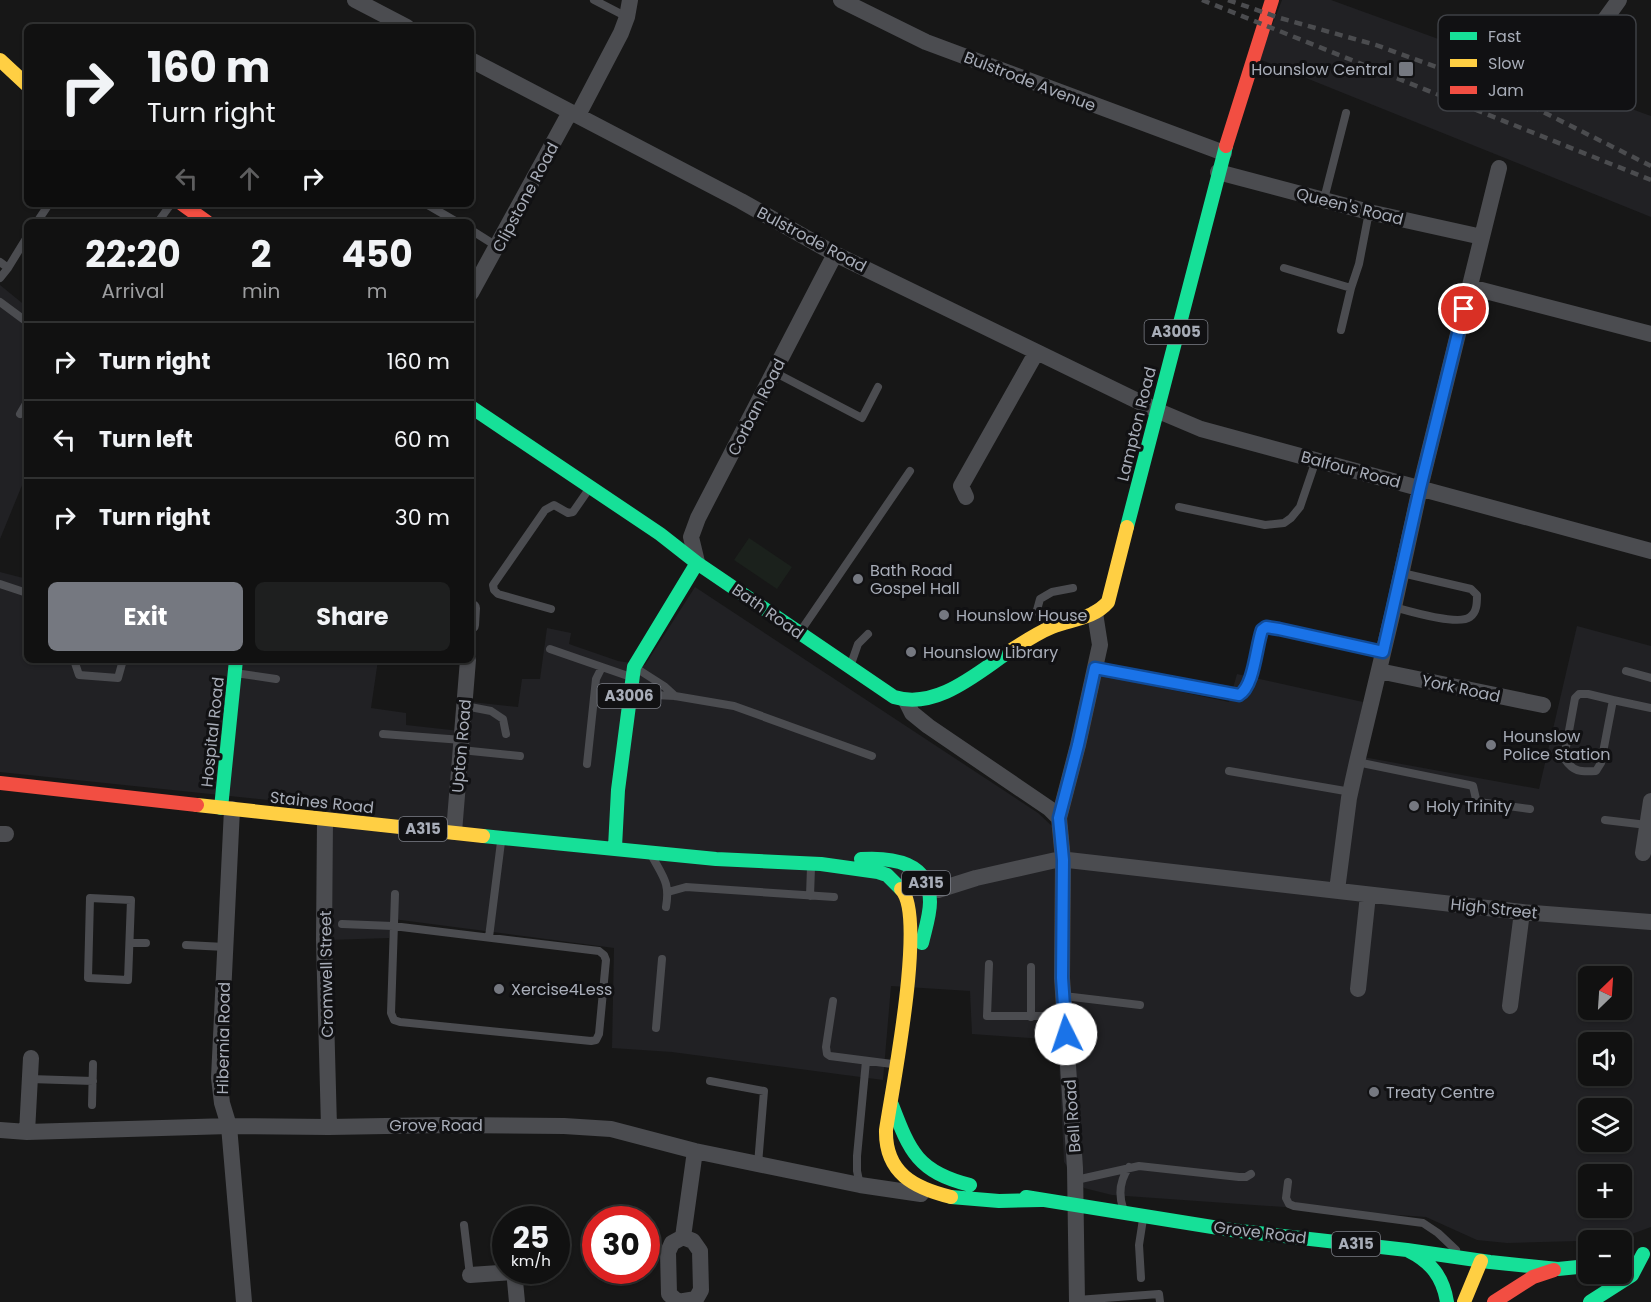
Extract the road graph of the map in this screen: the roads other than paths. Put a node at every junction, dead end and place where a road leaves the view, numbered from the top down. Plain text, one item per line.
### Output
1 (355, 0) edge
2 (594, 0) edge
3 (630, 0) edge
4 (841, 0) edge
5 (1272, 0) edge
6 (1619, 0) edge
7 (1608, 15) edge
8 (627, 17) junction
9 (401, 24) edge
10 (0, 60) edge
11 (474, 62) edge
12 (24, 82) edge
13 (574, 113) junction
14 (1346, 113) dead end
15 (1224, 153) junction
16 (1499, 168) dead end
17 (1218, 172) junction
18 (1324, 200) junction
19 (186, 207) edge
20 (431, 207) edge
21 (1370, 212) junction
22 (203, 219) edge
23 (452, 219) edge
24 (474, 232) edge
25 (1482, 237) junction
26 (24, 241) edge
27 (498, 247) junction
28 (836, 254) junction
29 (4, 265) edge
30 (1284, 268) dead end
31 (0, 278) edge
32 (1470, 287) junction
33 (1351, 288) junction
34 (475, 290) edge
35 (0, 302) edge
36 (24, 320) edge
37 (1341, 330) dead end
38 (1651, 334) edge
39 (1036, 353) junction
40 (774, 372) junction
41 (878, 387) dead end
42 (24, 407) edge
43 (474, 409) edge
44 (1156, 410) junction
45 (20, 414) dead end
46 (1316, 460) junction
47 (910, 471) dead end
48 (589, 488) junction
49 (1420, 488) junction
50 (966, 497) dead end
51 (1179, 507) dead end
52 (1651, 551) edge
53 (697, 563) junction
54 (1402, 573) junction
55 (0, 584) edge
56 (1073, 588) dead end
57 (24, 592) edge
58 (1395, 607) junction
59 (551, 609) dead end
60 (1095, 613) junction
61 (1048, 628) junction
62 (800, 633) junction
63 (868, 634) dead end
64 (550, 648) dead end
65 (1383, 652) junction
66 (75, 663) edge
67 (122, 663) edge
68 (468, 663) edge
69 (846, 665) junction
70 (235, 667) edge
71 (602, 667) junction
72 (1095, 668) junction
73 (1379, 671) junction
74 (1626, 671) dead end
75 (632, 672) junction
76 (1651, 678) edge
77 (276, 679) dead end
78 (629, 694) junction
79 (675, 696) junction
80 (1613, 700) junction
81 (906, 701) junction
82 (1543, 705) dead end
83 (465, 706) junction
84 (1651, 708) edge
85 (383, 734) dead end
86 (506, 734) dead end
87 (461, 745) junction
88 (520, 756) dead end
89 (872, 756) dead end
90 (1357, 762) junction
91 (587, 764) dead end
92 (1229, 771) dead end
93 (0, 783) edge
94 (1350, 795) junction
95 (1651, 801) edge
96 (227, 809) junction
97 (1530, 810) dead end
98 (1059, 818) junction
99 (325, 820) junction
100 (1605, 820) dead end
101 (1647, 825) junction
102 (454, 832) junction
103 (501, 836) junction
104 (615, 847) junction
105 (649, 851) junction
106 (1643, 853) dead end
107 (1063, 860) junction
108 (816, 864) junction
109 (938, 890) dead end
110 (1337, 890) junction
111 (668, 892) junction
112 (395, 894) dead end
113 (1368, 895) junction
114 (810, 896) junction
115 (834, 897) dead end
116 (666, 907) dead end
117 (1522, 912) junction
118 (1651, 922) edge
119 (342, 924) dead end
120 (393, 926) junction
121 (489, 936) junction
122 (130, 943) junction
123 (146, 943) dead end
124 (186, 945) dead end
125 (225, 946) junction
126 (662, 958) dead end
127 (989, 964) dead end
128 (1031, 967) dead end
129 (1358, 990) dead end
130 (907, 994) junction
131 (1064, 996) junction
132 (833, 1001) dead end
133 (1140, 1005) dead end
134 (1510, 1006) dead end
135 (1065, 1016) junction
136 (1031, 1017) junction
137 (656, 1028) dead end
138 (31, 1058) dead end
139 (866, 1060) junction
140 (93, 1064) dead end
141 (896, 1064) junction
142 (30, 1079) junction
143 (93, 1081) junction
144 (710, 1081) dead end
145 (891, 1101) junction
146 (92, 1105) dead end
147 (229, 1126) junction
148 (329, 1127) junction
149 (0, 1130) edge
150 (27, 1132) junction
151 (695, 1151) junction
152 (758, 1164) junction
153 (1130, 1167) junction
154 (898, 1171) junction
155 (1251, 1174) dead end
156 (1076, 1180) junction
157 (1287, 1182) dead end
158 (863, 1186) junction
159 (951, 1198) junction
160 (1041, 1200) junction
161 (1076, 1205) junction
162 (1124, 1213) junction
163 (1144, 1216) junction
164 (464, 1226) dead end
165 (682, 1237) dead end
166 (1406, 1250) junction
167 (1647, 1252) edge
168 (1463, 1257) junction
169 (1632, 1257) edge
170 (1485, 1261) junction
171 (1578, 1267) edge
172 (1558, 1269) junction
173 (492, 1273) edge
174 (470, 1275) joint
175 (1141, 1278) dead end
176 (515, 1284) edge
177 (1077, 1301) edge
178 (244, 1302) edge
179 (517, 1302) edge
180 (1160, 1302) edge
181 (1447, 1302) edge
182 (1464, 1302) edge
183 (1477, 1302) edge
184 (1494, 1302) edge
185 (1590, 1302) edge

1 - 9 street
2 - 8 lane
3 - 8 street, Clipstone Road
4 - 15 street, Bulstrode Avenue
5 - 15 main road, Lampton Road / A3005
6 - 7 street
8 - 13 street, Clipstone Road
10 - 12 main road
11 - 13 street, Bulstrode Road
13 - 27 street, Clipstone Road
13 - 28 street, Bulstrode Road
14 - 18 lane
15 - 17 main road, Lampton Road / A3005
16 - 25 street
17 - 18 street, Queen's Road
17 - 44 main road, Lampton Road / A3005
18 - 21 street, Queen's Road
19 - 22 main road
20 - 23 lane
21 - 25 street, Queen's Road
21 - 33 lane
24 - 27 lane
25 - 32 street
26 - 29 lane
27 - 34 street, Clipstone Road
28 - 39 street, Bulstrode Road
28 - 40 street, Corban Road
29 - 31 lane
30 - 33 lane
32 - 38 street
32 - 49 street
33 - 37 lane
35 - 36 lane
39 - 44 street, Bulstrode Road
39 - 50 street
40 - 41 lane
40 - 53 street, Corban Road
42 - 45 lane
43 - 48 main road, Bath Road
44 - 46 street, Balfour Road
44 - 60 main road, Lampton Road / A3005
46 - 49 street, Balfour Road
46 - 51 lane
47 - 62 lane
48 - 53 main road, Bath Road
48 - 59 lane
49 - 52 street, Balfour Road
49 - 54 street
53 - 62 main road, Bath Road
53 - 75 main road, A3006
54 - 58 street
54 - 58 lane
55 - 57 lane
56 - 61 lane
58 - 65 street
60 - 61 main road
60 - 72 street, Bell Road
61 - 81 main road
62 - 69 main road, Bath Road
63 - 69 lane
64 - 71 lane
65 - 72 lane
65 - 73 street
66 - 67 lane
68 - 83 street, Upton Road
69 - 81 main road, Bath Road
70 - 77 lane
70 - 96 main road, Hospital Road
71 - 75 lane
71 - 91 lane
72 - 98 street, Bell Road
73 - 82 street, York Road
73 - 90 street
74 - 76 lane
75 - 78 main road, A3006
75 - 79 lane
78 - 79 lane
78 - 104 main road, A3006
79 - 89 lane
80 - 80 lane
80 - 84 lane
81 - 98 street, Bath Road
83 - 86 lane
83 - 87 street, Upton Road
85 - 87 lane
87 - 88 lane
87 - 102 street, Upton Road
90 - 94 street
90 - 97 lane
92 - 94 lane
93 - 96 main road, Staines Road / A315
94 - 110 street
95 - 101 street
96 - 99 main road, Staines Road / A315
96 - 125 street, Hibernia Road
98 - 107 street, Bell Road
99 - 102 main road, Staines Road / A315
99 - 148 street, Cromwell Street
100 - 101 lane
101 - 106 street
102 - 103 main road, Staines Road / A315
103 - 104 main road, Staines Road / A315
103 - 121 lane
104 - 105 main road, Staines Road / A315
105 - 108 main road, Staines Road / A315
105 - 111 lane
107 - 109 street, High Street
107 - 110 street, High Street
107 - 131 street, Bell Road
108 - 114 lane
108 - 130 main road, Staines Road / A315
108 - 130 main road, Staines Road / A315
110 - 113 street, High Street
111 - 114 lane
111 - 116 lane
112 - 120 lane
113 - 117 street, High Street
113 - 129 street
114 - 115 lane
117 - 118 street, High Street
117 - 134 street
119 - 120 lane
120 - 121 lane
120 - 121 lane
122 - 122 lane
122 - 123 lane
124 - 125 lane
125 - 147 street, Hibernia Road
126 - 137 lane
127 - 136 lane
128 - 136 lane
130 - 141 main road, Staines Road / A315
131 - 133 lane
131 - 135 street, Bell Road
132 - 139 lane
135 - 136 lane
135 - 156 street, Bell Road
138 - 142 street
139 - 141 lane
139 - 158 lane
140 - 143 lane
141 - 145 main road, Staines Road / A315
142 - 143 lane
142 - 150 street
143 - 146 lane
144 - 152 lane
145 - 154 main road, Staines Road / A315
145 - 160 main road, Staines Road / A315
147 - 148 street, Grove Road
147 - 150 street, Grove Road
147 - 178 street, Hibernia Road
148 - 151 street, Grove Road
149 - 150 street, Grove Road
151 - 152 street, Grove Road
151 - 165 street
152 - 158 street, Grove Road
153 - 155 lane
153 - 156 lane
153 - 162 lane
154 - 158 street
154 - 159 main road, Staines Road / A315
156 - 161 street, Bell Road
157 - 168 lane
158 - 159 street, Grove Road
159 - 160 main road, Staines Road / A315
160 - 161 main road, Staines Road / A315
161 - 162 main road, Grove Road / A315
161 - 177 street, Bell Road
162 - 163 main road, Grove Road / A315
163 - 166 main road, Grove Road / A315
163 - 175 lane
164 - 174 lane
166 - 168 main road, Grove Road / A315
166 - 181 main road
167 - 169 main road
167 - 185 main road
168 - 170 main road, Grove Road / A315
170 - 172 main road, Grove Road / A315
170 - 182 main road
170 - 183 main road
171 - 172 main road, Grove Road / A315
172 - 184 main road
173 - 174 street
176 - 179 street
177 - 180 lane

